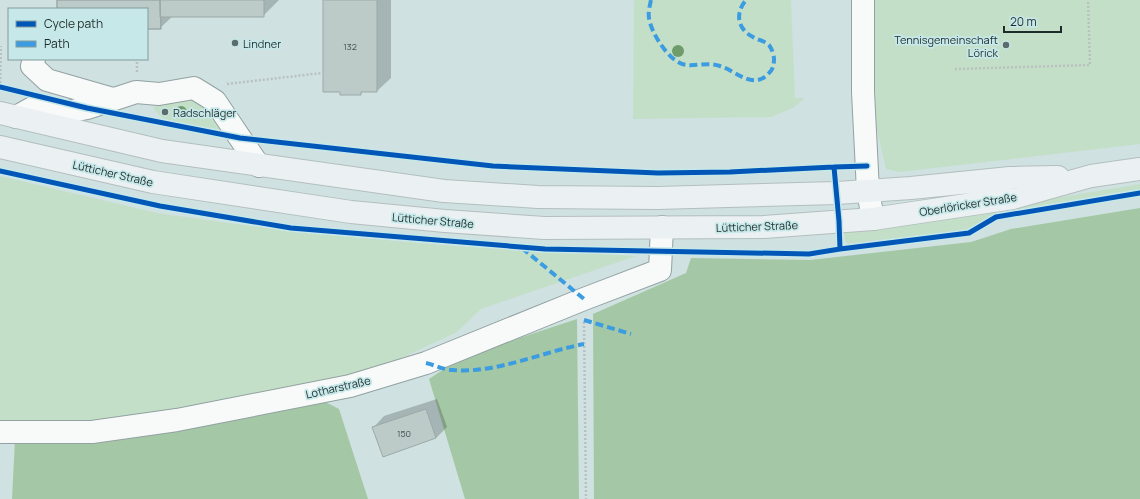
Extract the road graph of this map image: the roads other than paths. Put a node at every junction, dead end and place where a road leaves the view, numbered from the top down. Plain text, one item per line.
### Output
1 (863, 0) edge
2 (34, 60) edge
3 (113, 99) junction
4 (8, 115) edge
5 (0, 147) edge
6 (259, 166) junction
7 (1140, 169) edge
8 (1091, 176) junction
9 (868, 191) junction
10 (873, 220) junction
11 (662, 227) junction
12 (0, 432) edge

1 - 9 street
2 - 3 street
3 - 4 street
3 - 6 street
4 - 6 main road
5 - 11 main road, Lütticher Straße
6 - 9 main road
7 - 8 main road, Oberlöricker Straße
8 - 9 main road, Oberlöricker Straße
8 - 10 main road, Oberlöricker Straße
9 - 10 street
10 - 11 main road, Lütticher Straße
11 - 12 street, Lotharstraße

